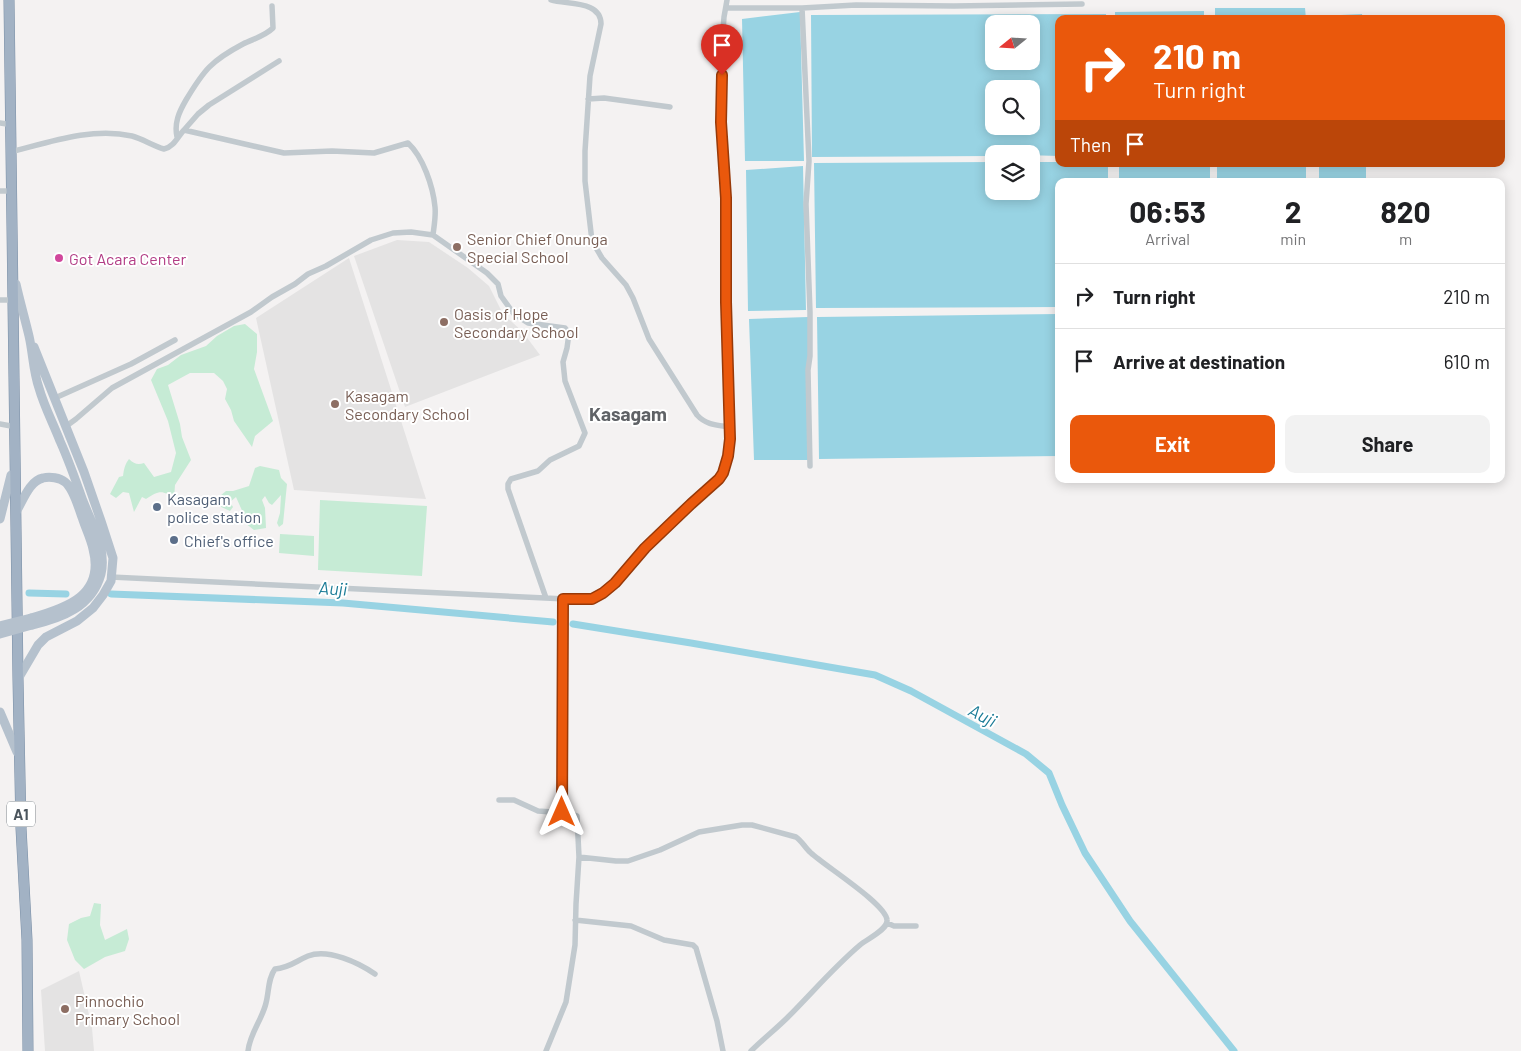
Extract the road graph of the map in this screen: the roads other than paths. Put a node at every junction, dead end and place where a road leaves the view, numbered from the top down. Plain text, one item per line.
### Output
1 (7, 0) edge
2 (551, 0) edge
3 (727, 0) edge
4 (1082, 4) dead end
5 (272, 6) dead end
6 (726, 8) junction
7 (802, 8) junction
8 (3, 32) edge
9 (279, 60) dead end
10 (588, 99) junction
11 (670, 107) dead end
12 (3, 124) edge
13 (184, 130) junction
14 (177, 137) junction
15 (11, 152) junction
16 (4, 191) edge
17 (433, 235) junction
18 (11, 264) junction
19 (4, 300) edge
20 (29, 336) junction
21 (175, 340) dead end
22 (55, 398) junction
23 (0, 424) edge
24 (11, 426) junction
25 (65, 427) junction
26 (730, 427) junction
27 (810, 466) dead end
28 (12, 475) junction
29 (16, 512) junction
30 (0, 520) edge
31 (112, 577) junction
32 (546, 598) junction
33 (563, 599) junction
34 (32, 622) junction
35 (0, 626) edge
36 (0, 634) edge
37 (18, 679) junction
38 (0, 712) edge
39 (17, 752) junction
40 (499, 800) dead end
41 (562, 812) junction
42 (579, 857) junction
43 (575, 920) junction
44 (887, 923) junction
45 (916, 926) dead end
46 (375, 974) dead end
47 (27, 1051) edge
48 (248, 1051) edge
49 (546, 1051) edge
50 (723, 1051) edge
51 (751, 1051) edge

1 - 8 highway, A1
1 - 15 highway, A1
2 - 10 street
3 - 6 street
4 - 7 street
5 - 14 street
6 - 7 street
6 - 26 street
7 - 27 street
8 - 12 highway, A1
9 - 13 street
10 - 11 street
10 - 26 street
12 - 16 highway, A1
13 - 14 street
13 - 17 street
14 - 15 street
15 - 18 highway, A1
16 - 19 highway, A1
17 - 25 street
17 - 32 street
18 - 20 main road
18 - 29 highway, A1
19 - 24 highway, A1
20 - 22 main road
20 - 34 main road
21 - 22 street
22 - 25 main road
23 - 24 street
24 - 28 highway, A1
25 - 31 main road
26 - 33 street
28 - 30 main road
28 - 39 highway, A1
29 - 34 main road
29 - 37 highway, A1
31 - 32 street
31 - 37 main road
32 - 33 street
33 - 41 street
34 - 35 main road, bridge
34 - 36 main road, bridge
37 - 47 highway, A1
38 - 39 main road
39 - 47 highway, A1
40 - 41 street
41 - 42 street
42 - 43 street
42 - 44 street
43 - 49 street
43 - 50 street
44 - 45 street
44 - 51 street
46 - 48 street

